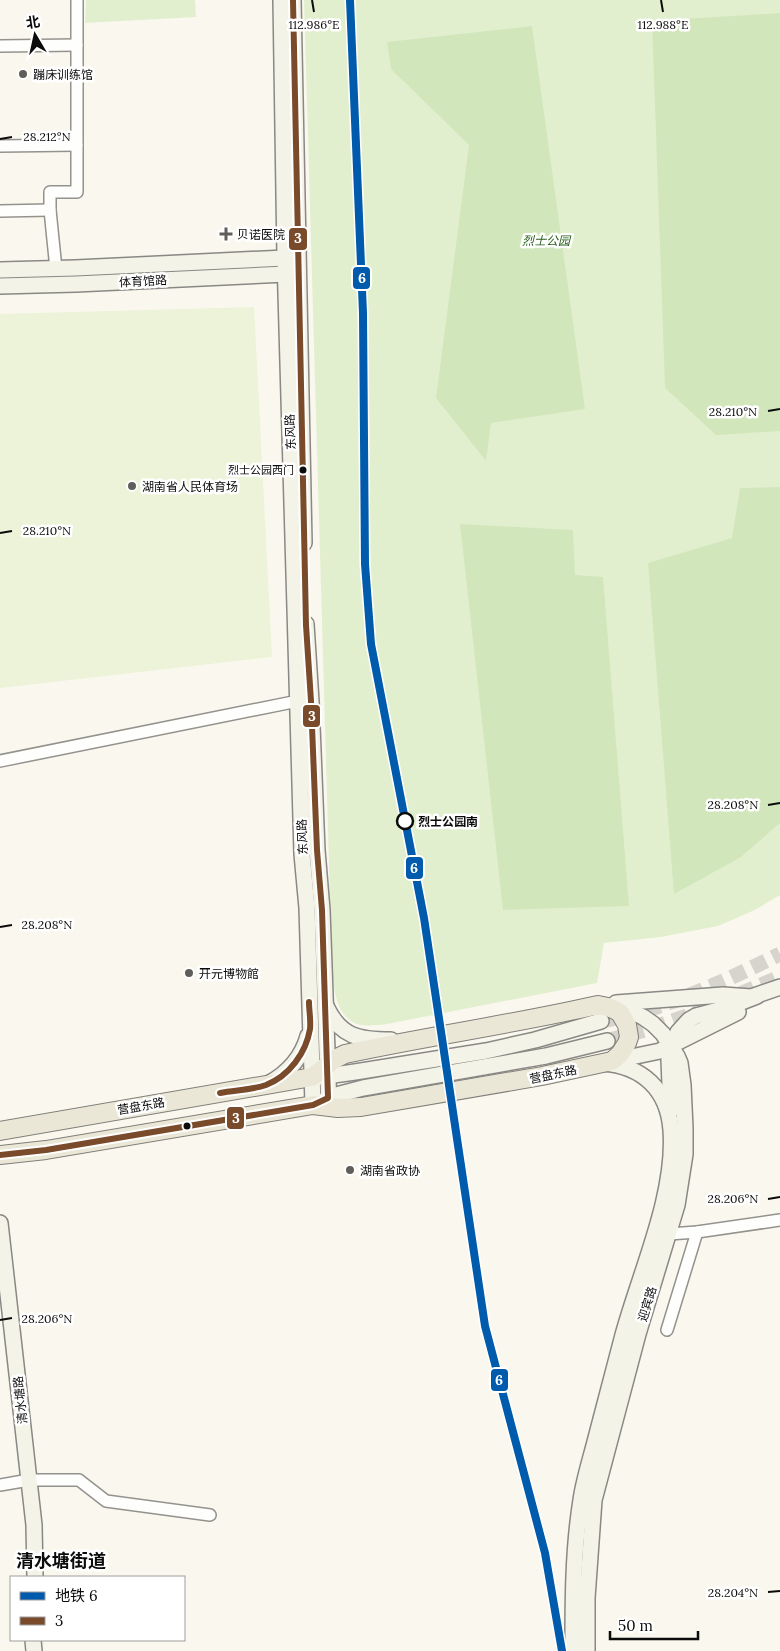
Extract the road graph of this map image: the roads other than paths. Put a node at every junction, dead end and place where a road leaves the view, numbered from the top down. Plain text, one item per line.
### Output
1 (77, 0) edge
2 (280, 0) edge
3 (293, 0) edge
4 (0, 46) edge
5 (77, 46) junction
6 (77, 145) junction
7 (0, 146) edge
8 (50, 210) junction
9 (0, 211) edge
10 (285, 258) junction
11 (56, 269) junction
12 (0, 270) edge
13 (286, 274) junction
14 (0, 286) edge
15 (298, 701) junction
16 (0, 761) edge
17 (780, 987) edge
18 (780, 993) edge
19 (756, 996) junction
20 (325, 1004) junction
21 (599, 1013) junction
22 (712, 1024) junction
23 (310, 1027) junction
24 (412, 1040) junction
25 (607, 1041) tunnel mouth
26 (672, 1046) junction
27 (608, 1062) junction
28 (322, 1073) junction
29 (682, 1075) junction
30 (266, 1085) junction
31 (323, 1103) junction
32 (671, 1130) junction
33 (0, 1131) edge
34 (0, 1155) edge
35 (780, 1220) edge
36 (0, 1223) edge
37 (697, 1232) junction
38 (670, 1234) junction
39 (667, 1330) dead end
40 (29, 1480) junction
41 (0, 1485) edge
42 (210, 1516) dead end
43 (35, 1576) edge
44 (573, 1651) edge
45 (587, 1651) edge

1 - 5 street
2 - 10 main road, 东风路
3 - 20 main road, 东风路
4 - 5 street
5 - 6 street
6 - 7 street
6 - 8 street
8 - 9 street
8 - 11 street
10 - 11 main road, 体育馆路
10 - 13 main road, 东风路
11 - 12 main road, 体育馆路
13 - 14 main road, 体育馆路
13 - 15 main road, 东风路
15 - 16 street
15 - 23 main road, 东风路
17 - 19 main road, 营盘东路
18 - 22 main road, 营盘东路
19 - 21 main road, 营盘东路
19 - 26 main road
20 - 24 main road
20 - 28 main road, 东风路
21 - 24 main road, 营盘东路
21 - 26 main road, 迎宾路
21 - 27 main road
21 - 28 main road, 营盘东路
22 - 26 main road, 营盘东路
22 - 29 main road
23 - 28 main road, 东风路
23 - 30 main road
24 - 28 main road, 营盘东路
25 - 31 main road, 营盘东路
26 - 27 main road, 营盘东路
26 - 29 main road, 迎宾路
26 - 32 main road
27 - 31 main road, 营盘东路
27 - 32 main road, 迎宾路
28 - 30 main road, 营盘东路
28 - 31 main road, 东风路
29 - 38 main road, 迎宾路
30 - 33 main road, 营盘东路
31 - 34 main road, 营盘东路
32 - 44 main road, 迎宾路
35 - 37 street
36 - 40 main road, 清水塘路
37 - 38 street
37 - 39 street
38 - 45 main road, 迎宾路
40 - 41 street
40 - 42 street
40 - 43 main road, 清水塘路

